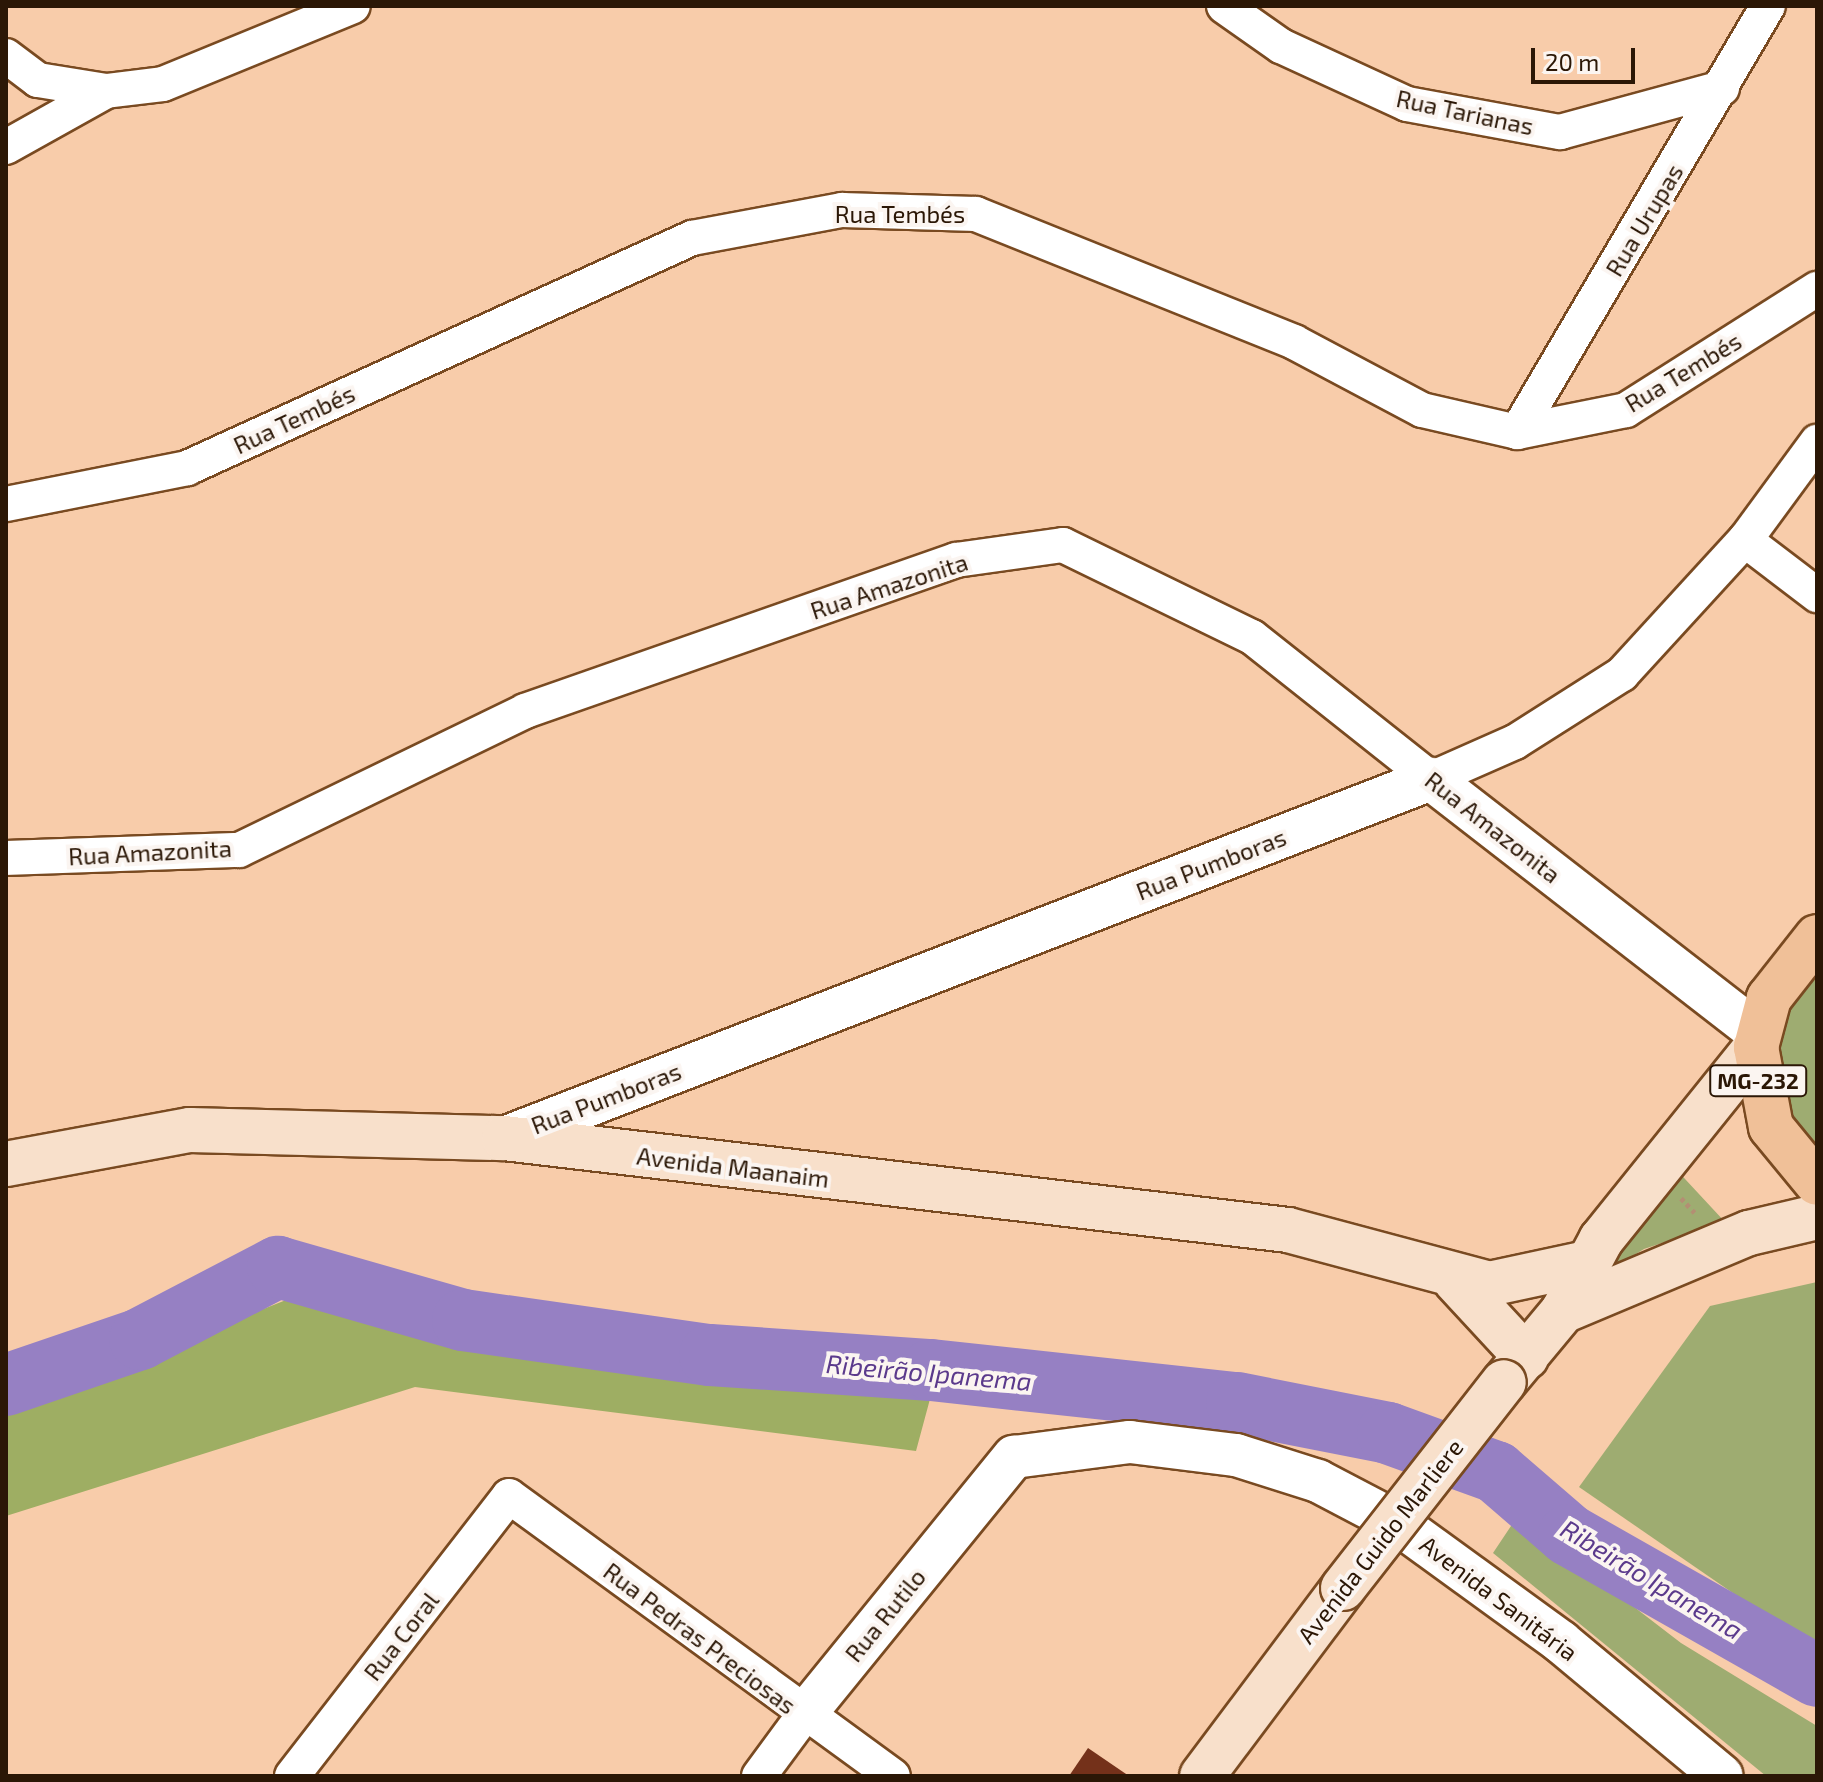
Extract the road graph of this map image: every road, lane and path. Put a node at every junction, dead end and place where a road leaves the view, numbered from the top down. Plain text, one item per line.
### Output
1 (353, 6) edge
2 (1224, 6) edge
3 (1768, 6) edge
4 (6, 56) edge
5 (1722, 88) junction
6 (106, 91) junction
7 (6, 147) edge
8 (1817, 289) edge
9 (1517, 432) junction
10 (1817, 442) edge
11 (6, 504) edge
12 (1745, 540) junction
13 (1817, 595) edge
14 (1431, 779) junction
15 (6, 858) edge
16 (1817, 937) edge
17 (1757, 1040) junction
18 (504, 1138) junction
19 (6, 1164) edge
20 (1655, 1172) junction
21 (1817, 1183) edge
22 (1817, 1217) edge
23 (1722, 1244) junction
24 (1587, 1263) junction
25 (1455, 1280) junction
26 (1563, 1311) junction
27 (1515, 1370) junction
28 (1014, 1457) joint
29 (509, 1496) joint
30 (804, 1715) junction
31 (1704, 1770) edge
32 (292, 1776) edge
33 (759, 1776) edge
34 (893, 1776) edge
35 (1202, 1776) edge

1 - 6 street
2 - 5 street, Rua Tarianas
3 - 5 street, Rua Urupas
4 - 6 street
5 - 9 street, Rua Urupas
6 - 7 street
8 - 9 street, Rua Tembés
9 - 11 street, Rua Tembés
10 - 12 street, Rua Pumboras
12 - 13 street
12 - 14 street, Rua Pumboras
14 - 15 street, Rua Amazonita
14 - 17 street, Rua Amazonita
14 - 18 street, Rua Pumboras
16 - 17 main road, MG-232
17 - 20 main road, Avenida Guido Marliere
17 - 21 main road, MG-232
18 - 19 main road, Avenida Maanaim
18 - 25 main road, Avenida Maanaim
20 - 23 path
20 - 24 main road, Avenida Guido Marliere
22 - 23 main road, Avenida Guido Marliere
23 - 26 main road, Avenida Guido Marliere
24 - 25 main road, Avenida Maanaim
24 - 26 main road, Avenida Guido Marliere
25 - 27 main road
26 - 27 main road, Avenida Guido Marliere
27 - 35 main road, Avenida Guido Marliere, bridge
28 - 30 street, Rua Rutilo
28 - 31 street, Avenida Sanitária
29 - 30 street, Rua Pedras Preciosas
29 - 32 street, Rua Coral
30 - 33 street, Rua Rutilo
30 - 34 street, Rua Pedras Preciosas

